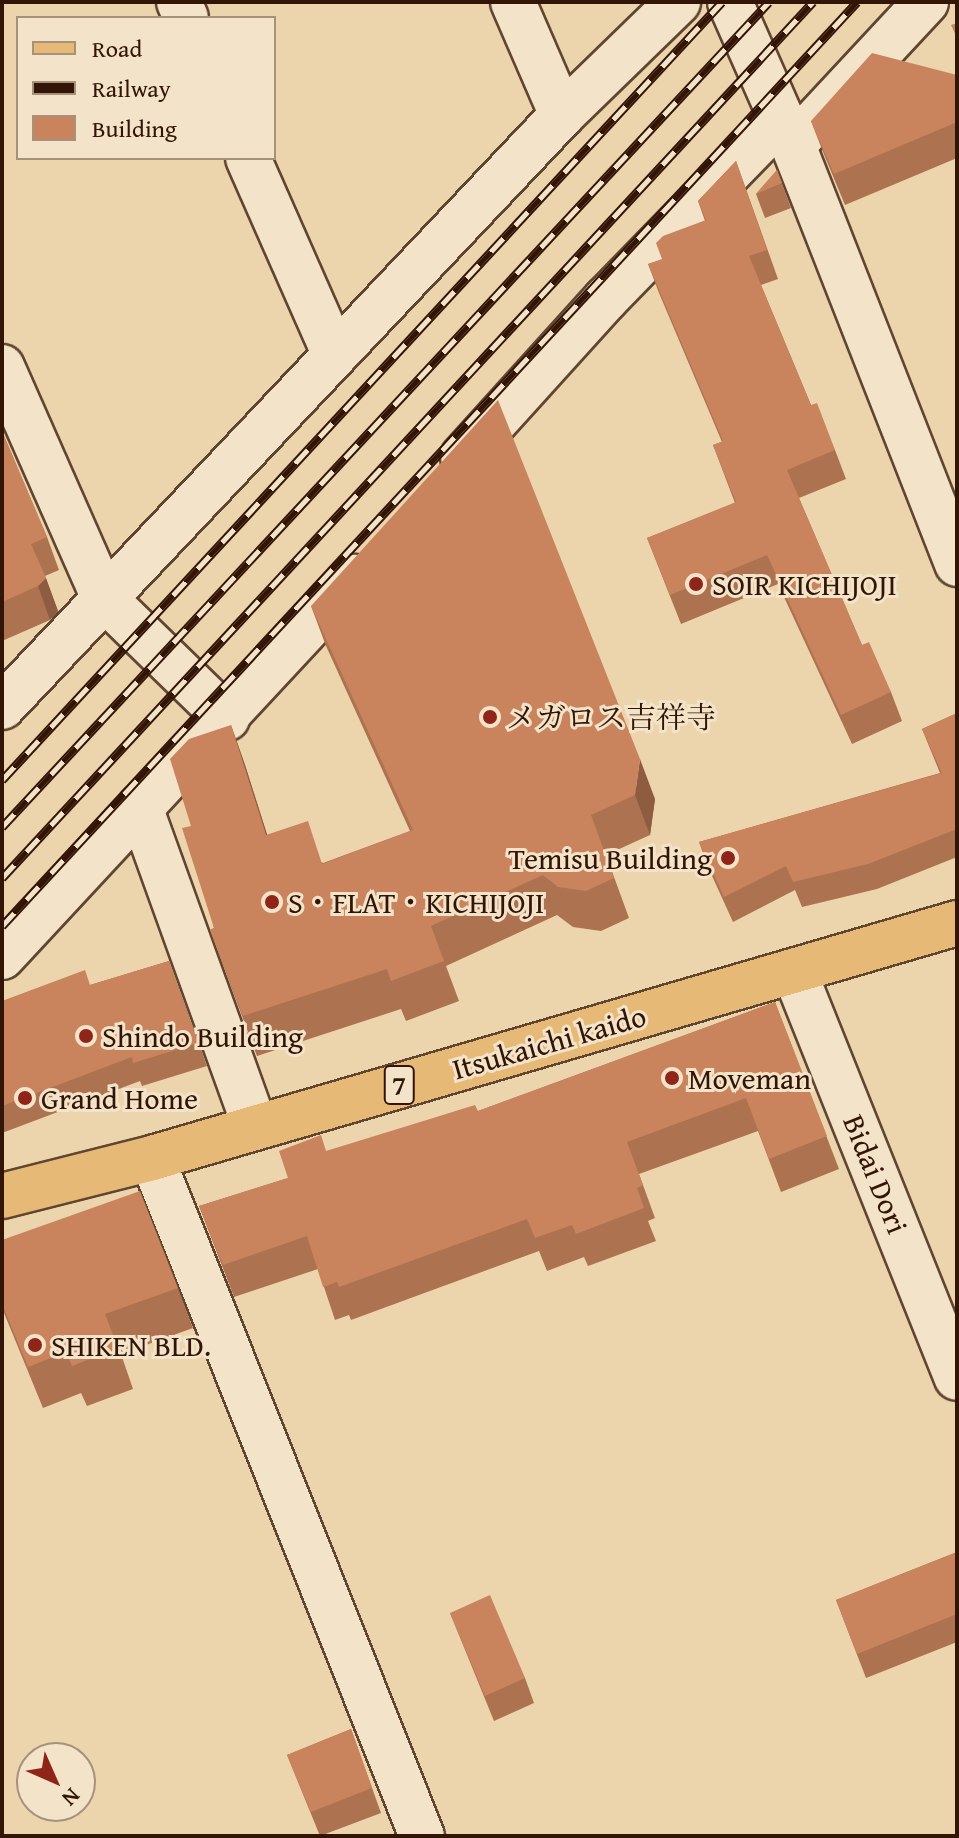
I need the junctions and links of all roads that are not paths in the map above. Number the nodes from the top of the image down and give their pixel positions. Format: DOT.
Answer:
graph roads {
  1 [pos="513,2"];
  2 [pos="678,2"];
  3 [pos="730,2"];
  4 [pos="926,2"];
  5 [pos="562,115"];
  6 [pos="787,132"];
  7 [pos="249,160"];
  8 [pos="335,355"];
  9 [pos="2,367"];
  10 [pos="437,485"];
  11 [pos="385,544"];
  12 [pos="957,564"];
  13 [pos="104,598"];
  14 [pos="2,707"];
  15 [pos="227,718"];
  16 [pos="140,807"];
  17 [pos="957,923"];
  18 [pos="2,957"];
  19 [pos="794,971"];
  20 [pos="255,1127"];
  21 [pos="152,1158"];
  22 [pos="4,1187"];
  23 [pos="957,1378"];
  24 [pos="422,1836"];
  1 -- 5 [label="street"];
  2 -- 5 [label="street"];
  3 -- 6 [label="street"];
  4 -- 6 [label="street"];
  5 -- 8 [label="street"];
  6 -- 10 [label="street"];
  6 -- 12 [label="street"];
  7 -- 8 [label="street"];
  8 -- 13 [label="street"];
  9 -- 13 [label="street"];
  11 -- 15 [label="street"];
  13 -- 14 [label="street"];
  13 -- 15 [label="street"];
  15 -- 16 [label="street"];
  16 -- 18 [label="street"];
  16 -- 20 [label="street"];
  17 -- 19 [label="main road, Itsukaichi kaido / 7"];
  19 -- 20 [label="main road, Itsukaichi kaido / 7"];
  19 -- 23 [label="street, Bidai Dori"];
  20 -- 21 [label="main road, Itsukaichi kaido / 7"];
  21 -- 22 [label="main road, Itsukaichi kaido / 7"];
  21 -- 24 [label="street"];
}
